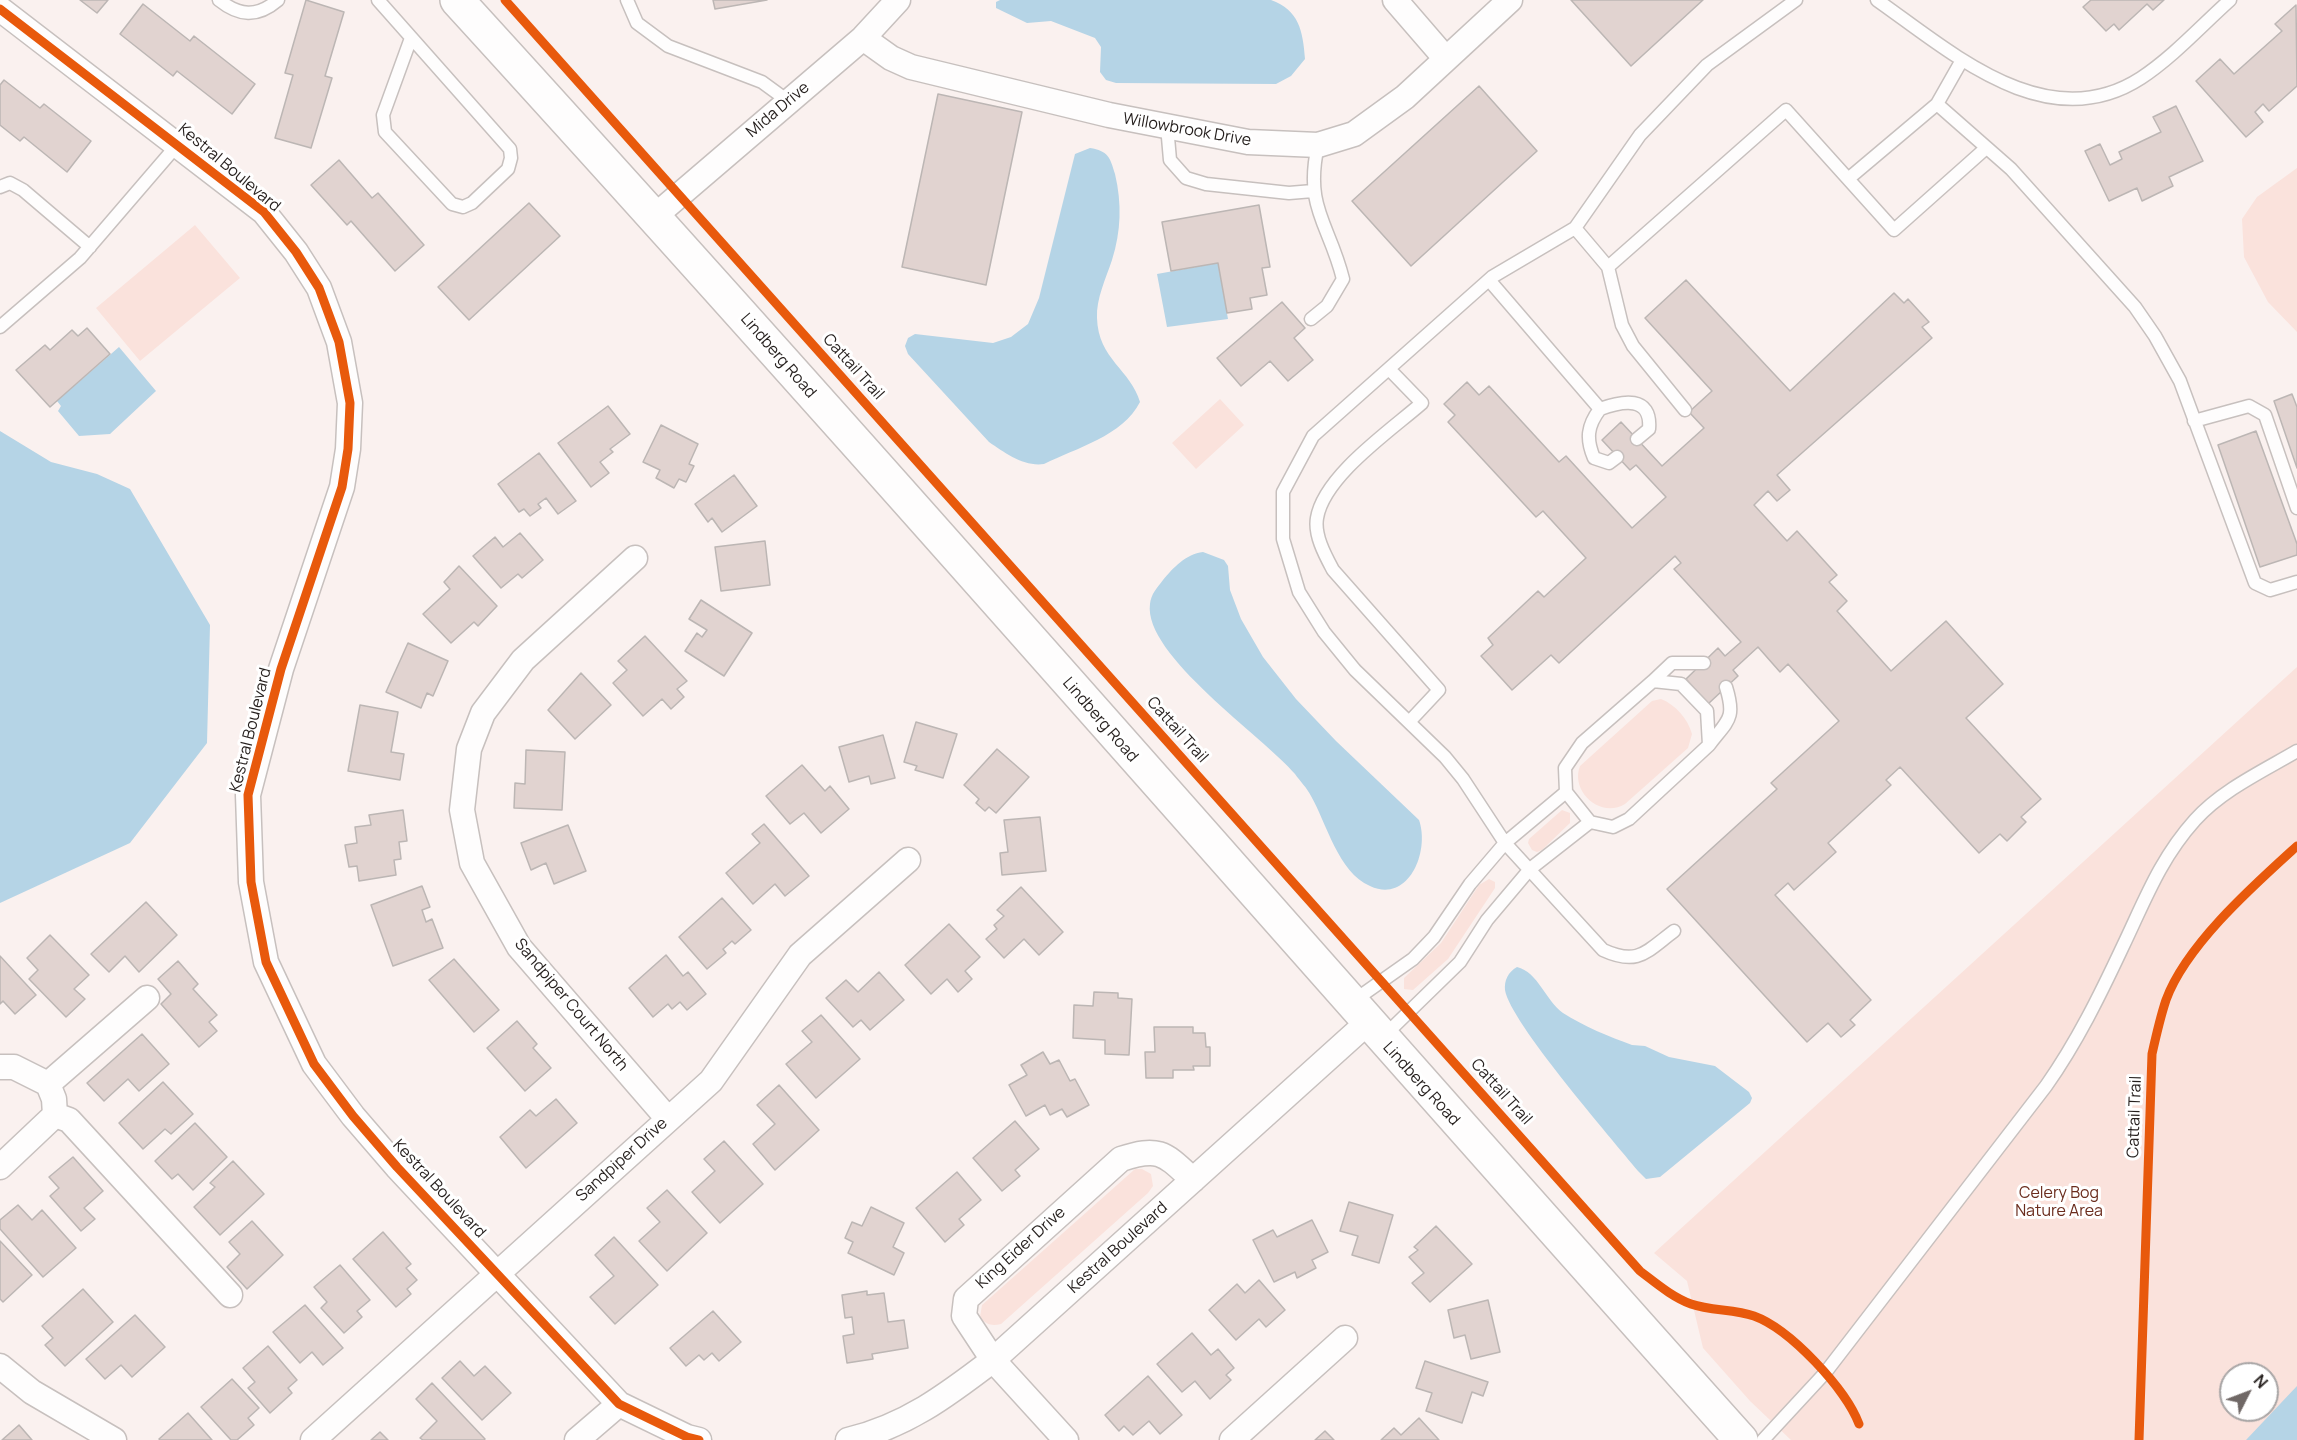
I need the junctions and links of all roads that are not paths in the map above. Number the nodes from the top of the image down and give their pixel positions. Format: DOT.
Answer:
graph roads {
  1 [pos="219,0"];
  2 [pos="278,0"];
  3 [pos="378,0"];
  4 [pos="457,0"];
  5 [pos="627,0"];
  6 [pos="898,0"];
  7 [pos="1395,0"];
  8 [pos="1510,0"];
  9 [pos="1796,0"];
  10 [pos="1877,0"];
  11 [pos="2229,0"];
  12 [pos="0,9"];
  13 [pos="411,38"];
  14 [pos="863,38"];
  15 [pos="1446,59"];
  16 [pos="1962,60"];
  17 [pos="788,100"];
  18 [pos="1937,104"];
  19 [pos="1167,126"];
  20 [pos="178,144"];
  21 [pos="1318,145"];
  22 [pos="1985,149"];
  23 [pos="1848,179"];
  24 [pos="0,187"];
  25 [pos="1313,191"];
  26 [pos="655,216"];
  27 [pos="1575,228"];
  28 [pos="90,247"];
  29 [pos="1608,267"];
  30 [pos="1489,280"];
  31 [pos="1311,319"];
  32 [pos="0,327"];
  33 [pos="1389,369"];
  34 [pos="1600,409"];
  35 [pos="1685,410"];
  36 [pos="2194,421"];
  37 [pos="1637,439"];
  38 [pos="1617,457"];
  39 [pos="2297,508"];
  40 [pos="635,558"];
  41 [pos="2297,582"];
  42 [pos="1704,663"];
  43 [pos="1653,681"];
  44 [pos="1726,687"];
  45 [pos="1410,721"];
  46 [pos="1709,745"];
  47 [pos="2297,751"];
  48 [pos="1566,792"];
  49 [pos="1590,822"];
  50 [pos="1505,843"];
  51 [pos="909,860"];
  52 [pos="1530,869"];
  53 [pos="1674,931"];
  54 [pos="147,998"];
  55 [pos="1366,1022"];
  56 [pos="0,1067"];
  57 [pos="48,1084"];
  58 [pos="55,1115"];
  59 [pos="668,1119"];
  60 [pos="0,1167"];
  61 [pos="1193,1180"];
  62 [pos="497,1273"];
  63 [pos="230,1295"];
  64 [pos="1345,1338"];
  65 [pos="993,1360"];
  66 [pos="0,1366"];
  67 [pos="619,1404"];
  68 [pos="114,1440"];
  69 [pos="313,1440"];
  70 [pos="577,1440"];
  71 [pos="699,1440"];
  72 [pos="848,1440"];
  73 [pos="1066,1440"];
  74 [pos="1232,1440"];
  75 [pos="1741,1440"];
  76 [pos="1763,1440"];
  1 -- 2 [label="lane"];
  3 -- 13 [label="lane"];
  4 -- 26 [label="main road, Lindberg Road"];
  5 -- 17 [label="lane"];
  6 -- 14 [label="street, Mida Drive"];
  7 -- 15 [label="street"];
  8 -- 15 [label="street, Willowbrook Drive"];
  9 -- 27 [label="lane"];
  10 -- 16 [label="lane"];
  11 -- 16 [label="lane"];
  12 -- 20 [label="street, Kestral Boulevard"];
  13 -- 13 [label="lane"];
  14 -- 17 [label="street, Mida Drive"];
  14 -- 19 [label="street, Willowbrook Drive"];
  15 -- 21 [label="street, Willowbrook Drive"];
  16 -- 18 [label="lane"];
  17 -- 26 [label="street, Mida Drive"];
  18 -- 22 [label="lane"];
  18 -- 23 [label="lane"];
  19 -- 21 [label="street, Willowbrook Drive"];
  19 -- 25 [label="lane"];
  20 -- 28 [label="lane"];
  20 -- 62 [label="street, Kestral Boulevard"];
  21 -- 25 [label="lane"];
  22 -- 23 [label="lane"];
  22 -- 36 [label="lane"];
  23 -- 29 [label="lane"];
  24 -- 28 [label="lane"];
  25 -- 31 [label="lane"];
  26 -- 55 [label="main road, Lindberg Road"];
  27 -- 29 [label="lane"];
  27 -- 30 [label="lane"];
  28 -- 32 [label="lane"];
  29 -- 35 [label="lane"];
  30 -- 33 [label="lane"];
  30 -- 34 [label="lane"];
  33 -- 45 [label="lane"];
  33 -- 45 [label="lane"];
  34 -- 37 [label="lane"];
  34 -- 38 [label="lane"];
  36 -- 39 [label="lane"];
  36 -- 41 [label="lane"];
  40 -- 59 [label="street, Sandpiper Court North"];
  42 -- 43 [label="lane"];
  43 -- 46 [label="lane"];
  43 -- 48 [label="lane"];
  44 -- 46 [label="lane"];
  45 -- 50 [label="lane"];
  46 -- 49 [label="lane"];
  47 -- 76 [label="lane"];
  48 -- 49 [label="lane"];
  48 -- 50 [label="lane"];
  49 -- 52 [label="lane"];
  50 -- 52 [label="lane"];
  50 -- 55 [label="lane"];
  51 -- 59 [label="street, Sandpiper Drive"];
  52 -- 53 [label="lane"];
  52 -- 55 [label="lane"];
  54 -- 57 [label="street"];
  55 -- 61 [label="street, Kestral Boulevard"];
  55 -- 75 [label="main road, Lindberg Road"];
  56 -- 57 [label="street"];
  57 -- 58 [label="street"];
  58 -- 60 [label="street"];
  58 -- 63 [label="street"];
  59 -- 62 [label="street, Sandpiper Drive"];
  61 -- 65 [label="street, Kestral Boulevard"];
  61 -- 65 [label="street, King Eider Drive"];
  62 -- 67 [label="street, Kestral Boulevard"];
  62 -- 69 [label="street, Sandpiper Drive"];
  64 -- 74 [label="street"];
  65 -- 72 [label="street, Kestral Boulevard"];
  65 -- 73 [label="street, King Eider Drive"];
  66 -- 68 [label="street"];
  67 -- 70 [label="street"];
  67 -- 71 [label="street, Kestral Boulevard"];
}
